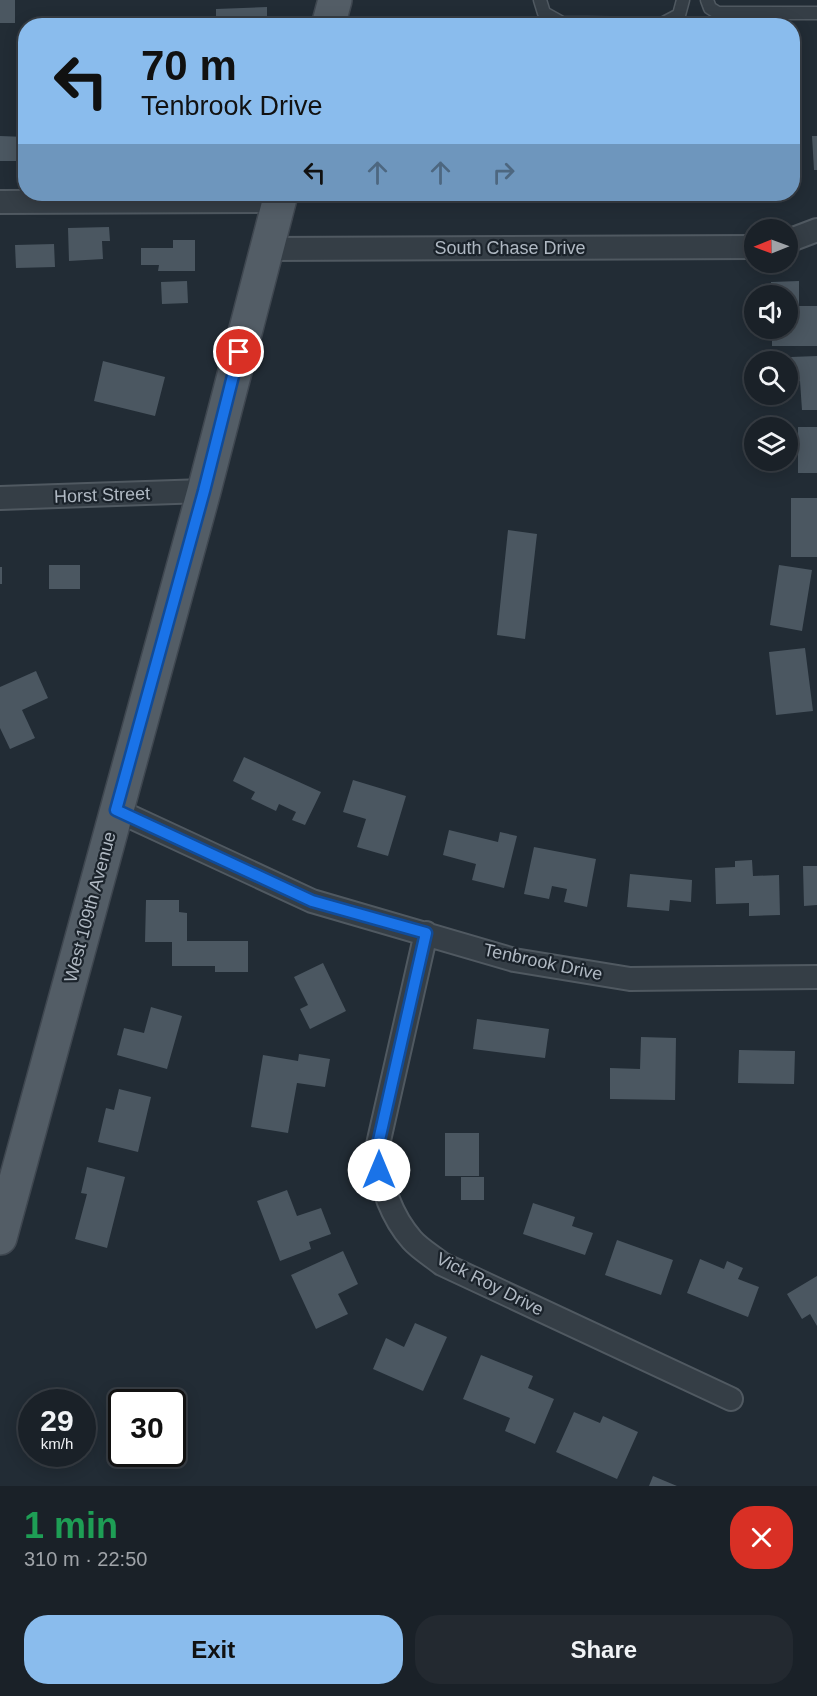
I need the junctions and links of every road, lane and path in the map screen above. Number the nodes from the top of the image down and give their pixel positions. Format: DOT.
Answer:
graph roads {
  1 [pos="335,0"];
  2 [pos="540,0"];
  3 [pos="684,0"];
  4 [pos="706,0"];
  5 [pos="817,13"];
  6 [pos="330,18"];
  7 [pos="553,18"];
  8 [pos="673,18"];
  9 [pos="56,201"];
  10 [pos="279,201"];
  11 [pos="0,202"];
  12 [pos="817,230"];
  13 [pos="798,237"];
  14 [pos="744,247"];
  15 [pos="266,249"];
  16 [pos="204,491"];
  17 [pos="0,498"];
  18 [pos="116,810"];
  19 [pos="426,933"];
  20 [pos="817,977"];
  21 [pos="0,1238"];
  22 [pos="731,1399"];
  1 -- 6 [label="main road"];
  2 -- 7 [label="lane"];
  3 -- 8 [label="lane"];
  4 -- 5 [label="lane"];
  9 -- 11 [label="street"];
  10 -- 15 [label="main road, West 109th Avenue"];
  12 -- 13 [label="street"];
  14 -- 15 [label="street, South Chase Drive"];
  15 -- 16 [label="main road, West 109th Avenue"];
  16 -- 17 [label="street, Horst Street"];
  16 -- 18 [label="main road, West 109th Avenue"];
  18 -- 19 [label="street, Tenbrook Drive"];
  18 -- 21 [label="main road, West 109th Avenue"];
  19 -- 20 [label="street, Tenbrook Drive"];
  19 -- 22 [label="street, Vick Roy Drive"];
}
